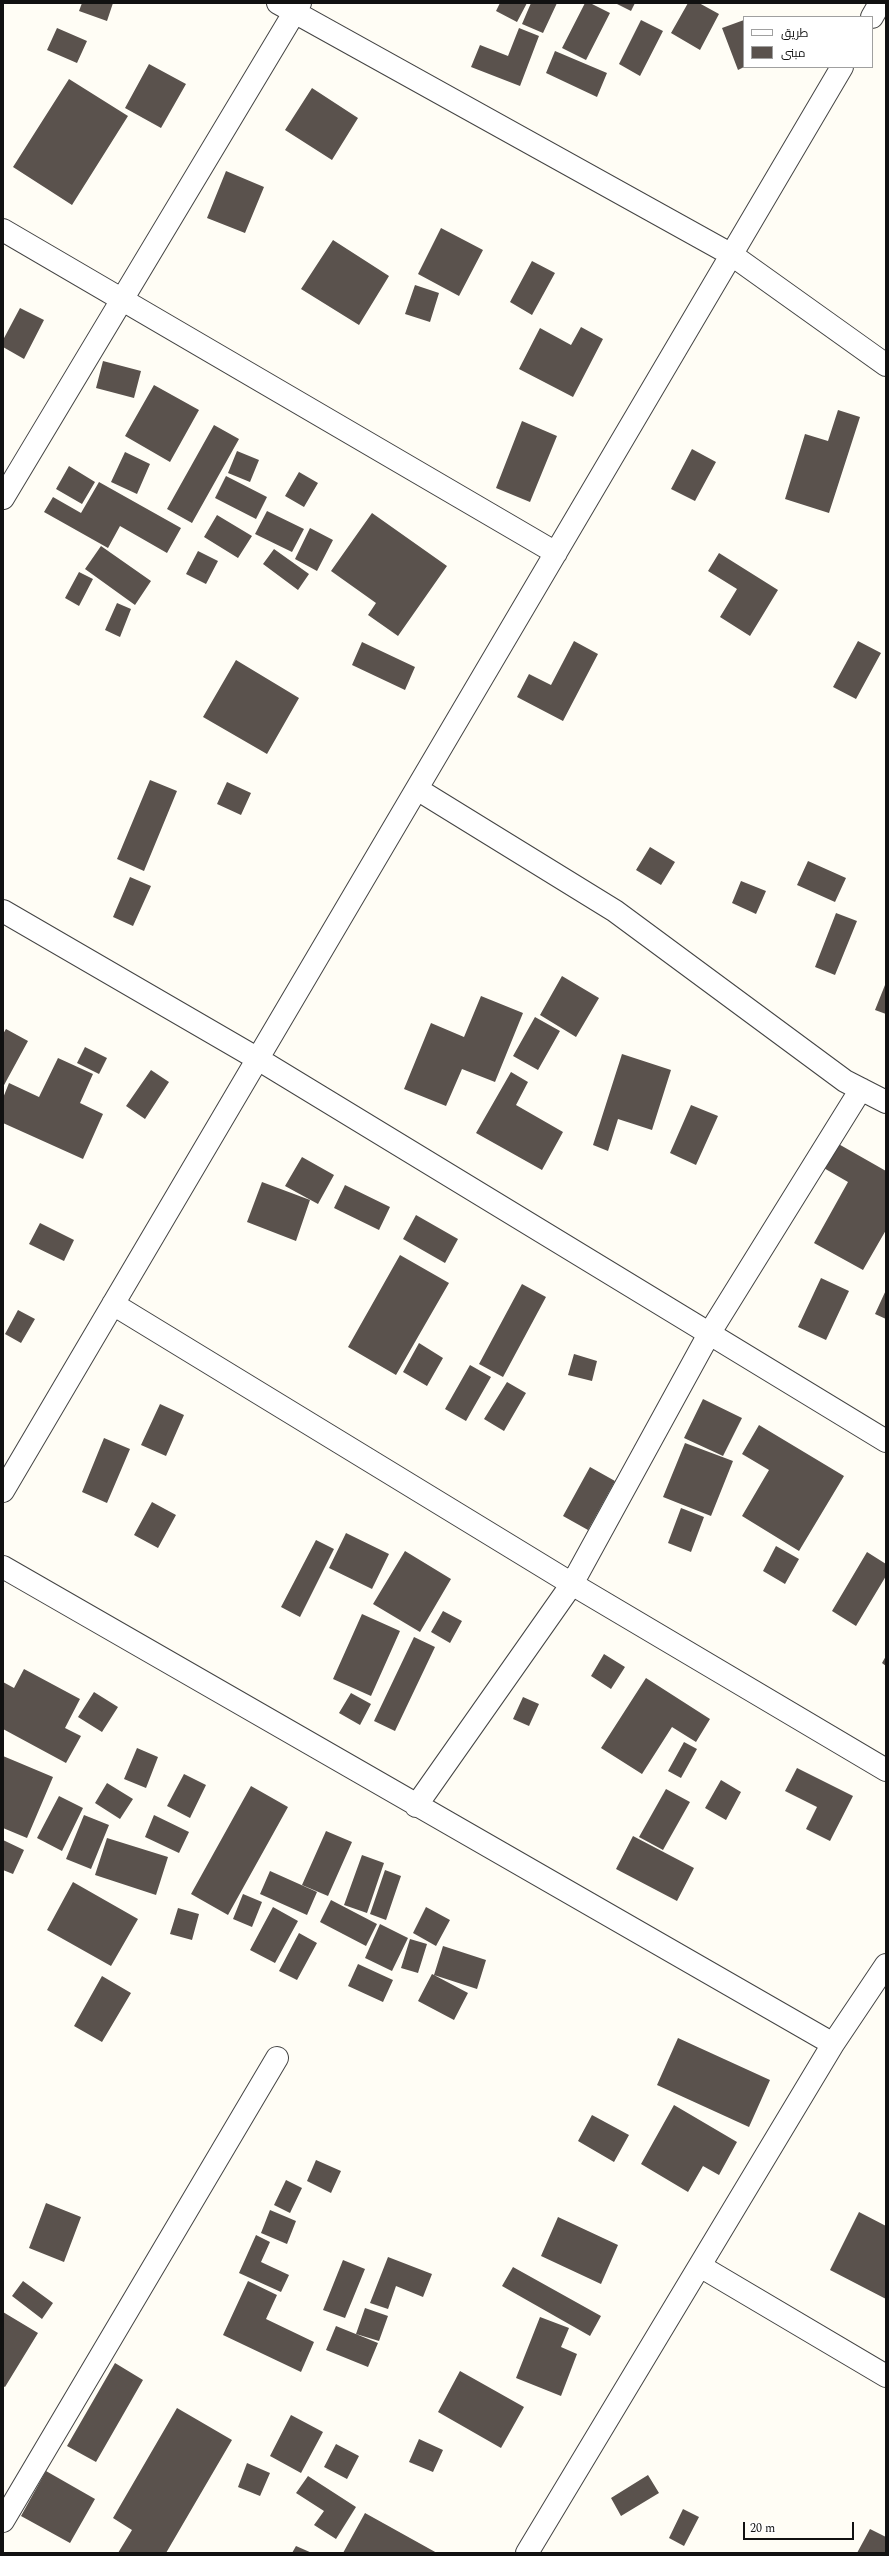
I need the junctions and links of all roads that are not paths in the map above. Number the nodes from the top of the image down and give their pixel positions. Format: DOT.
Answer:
graph roads {
  1 [pos="880,3"];
  2 [pos="291,6"];
  3 [pos="873,16"];
  4 [pos="841,68"];
  5 [pos="3,230"];
  6 [pos="732,255"];
  7 [pos="123,300"];
  8 [pos="886,365"];
  9 [pos="3,498"];
  10 [pos="556,553"];
  11 [pos="417,788"];
  12 [pos="3,911"];
  13 [pos="258,1059"];
  14 [pos="861,1089"];
  15 [pos="886,1102"];
  16 [pos="113,1304"];
  17 [pos="709,1334"];
  18 [pos="886,1441"];
  19 [pos="3,1491"];
  20 [pos="3,1567"];
  21 [pos="572,1584"];
  22 [pos="886,1770"];
  23 [pos="416,1806"];
  24 [pos="886,1965"];
  25 [pos="833,2044"];
  26 [pos="277,2058"];
  27 [pos="700,2266"];
  28 [pos="886,2376"];
  29 [pos="3,2521"];
  30 [pos="526,2553"];
  1 -- 3 [label="street"];
  2 -- 6 [label="street"];
  2 -- 7 [label="street"];
  4 -- 6 [label="street"];
  5 -- 7 [label="street"];
  6 -- 8 [label="street"];
  6 -- 10 [label="street"];
  7 -- 9 [label="street"];
  7 -- 10 [label="street"];
  10 -- 11 [label="street"];
  11 -- 13 [label="street"];
  11 -- 14 [label="street"];
  12 -- 13 [label="street"];
  13 -- 16 [label="street"];
  13 -- 17 [label="street"];
  14 -- 15 [label="street"];
  14 -- 17 [label="street"];
  16 -- 19 [label="street"];
  16 -- 21 [label="street"];
  17 -- 18 [label="street"];
  17 -- 21 [label="street"];
  20 -- 23 [label="street"];
  21 -- 22 [label="street"];
  21 -- 23 [label="street"];
  23 -- 25 [label="street"];
  24 -- 25 [label="street"];
  25 -- 27 [label="street"];
  26 -- 29 [label="street"];
  27 -- 28 [label="street"];
  27 -- 30 [label="street"];
}
